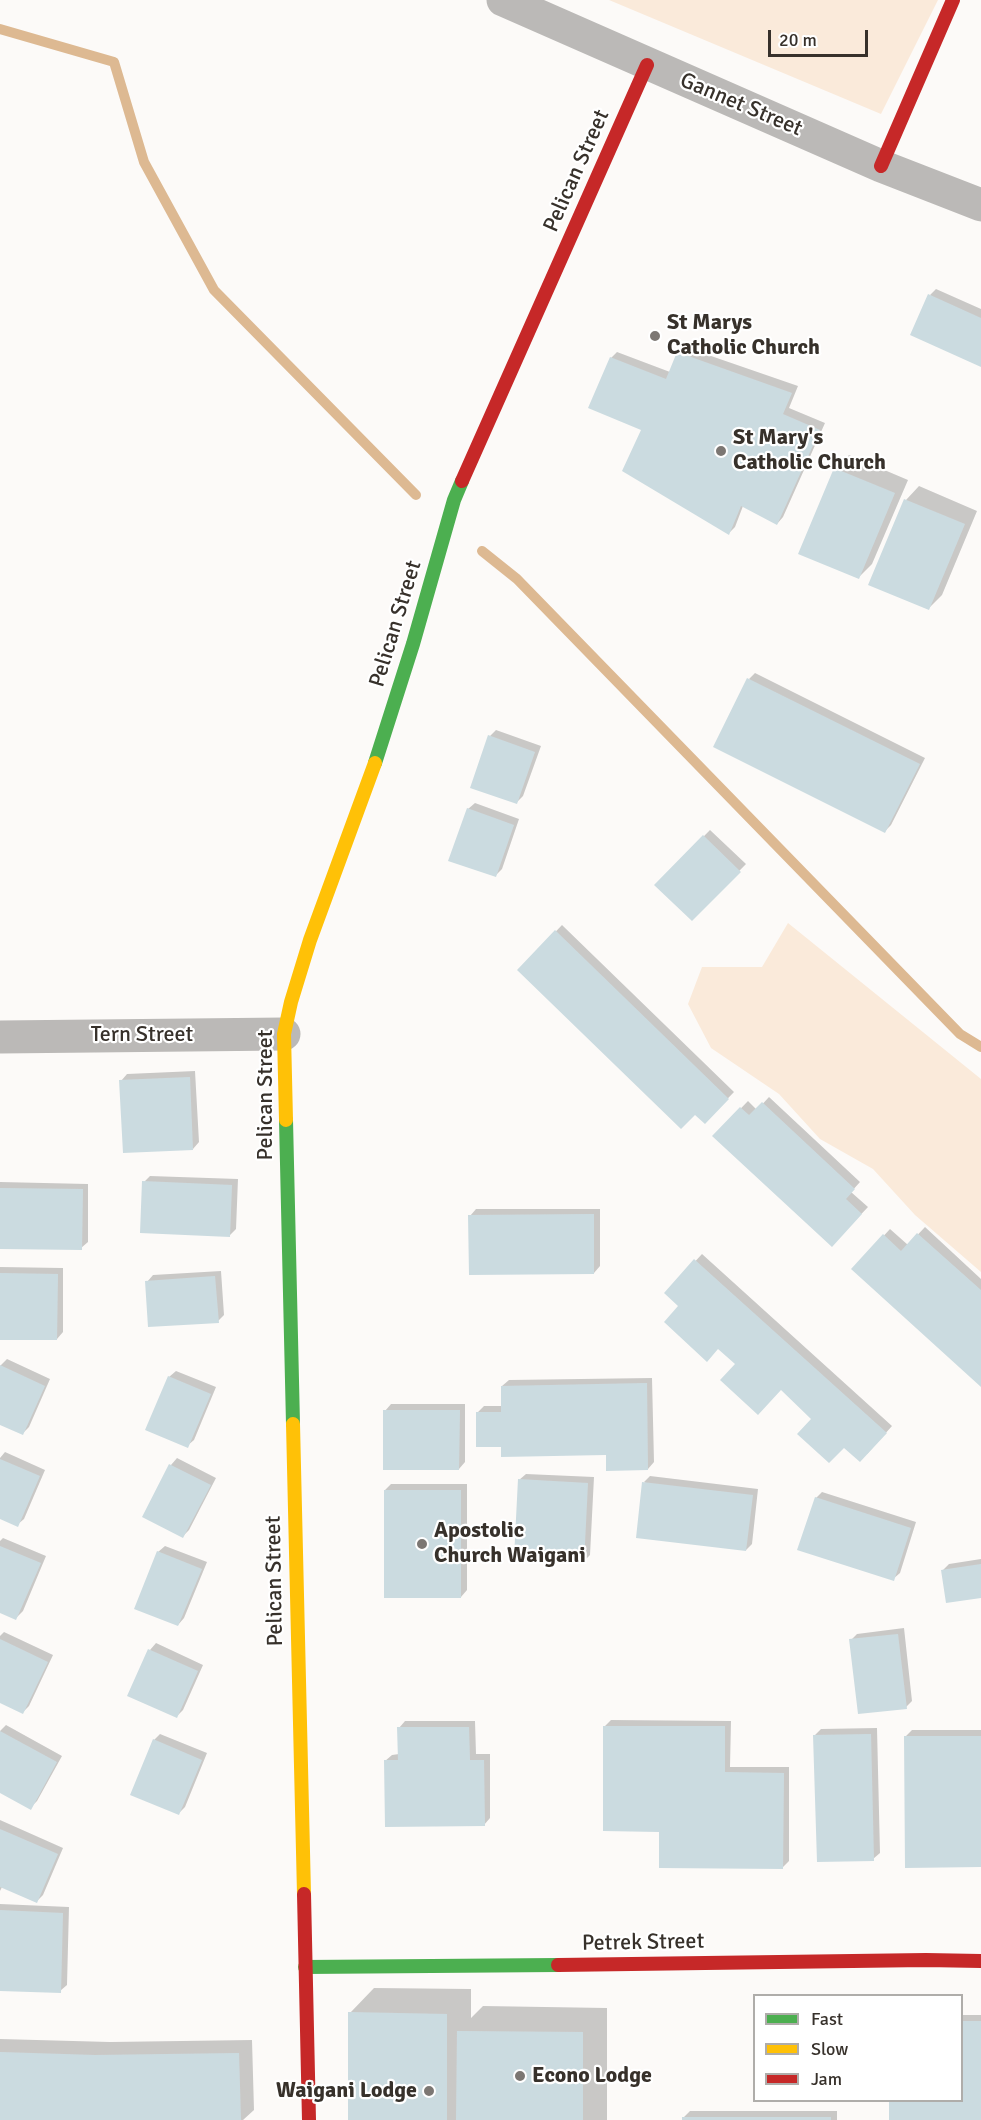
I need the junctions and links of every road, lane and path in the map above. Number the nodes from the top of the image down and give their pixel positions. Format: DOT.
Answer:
graph roads {
  1 [pos="503,0"];
  2 [pos="952,0"];
  3 [pos="647,65"];
  4 [pos="881,166"];
  5 [pos="981,205"];
  6 [pos="284,1034"];
  7 [pos="0,1036"];
  8 [pos="981,1961"];
  9 [pos="305,1967"];
  10 [pos="309,2120"];
  1 -- 3 [label="street, Gannet Street"];
  2 -- 4 [label="street"];
  3 -- 4 [label="street, Gannet Street"];
  3 -- 6 [label="street, Pelican Street"];
  4 -- 5 [label="street, Gannet Street"];
  6 -- 7 [label="street, Tern Street"];
  6 -- 9 [label="street, Pelican Street"];
  8 -- 9 [label="street, Petrek Street"];
  9 -- 10 [label="street, Pelican Street"];
}
